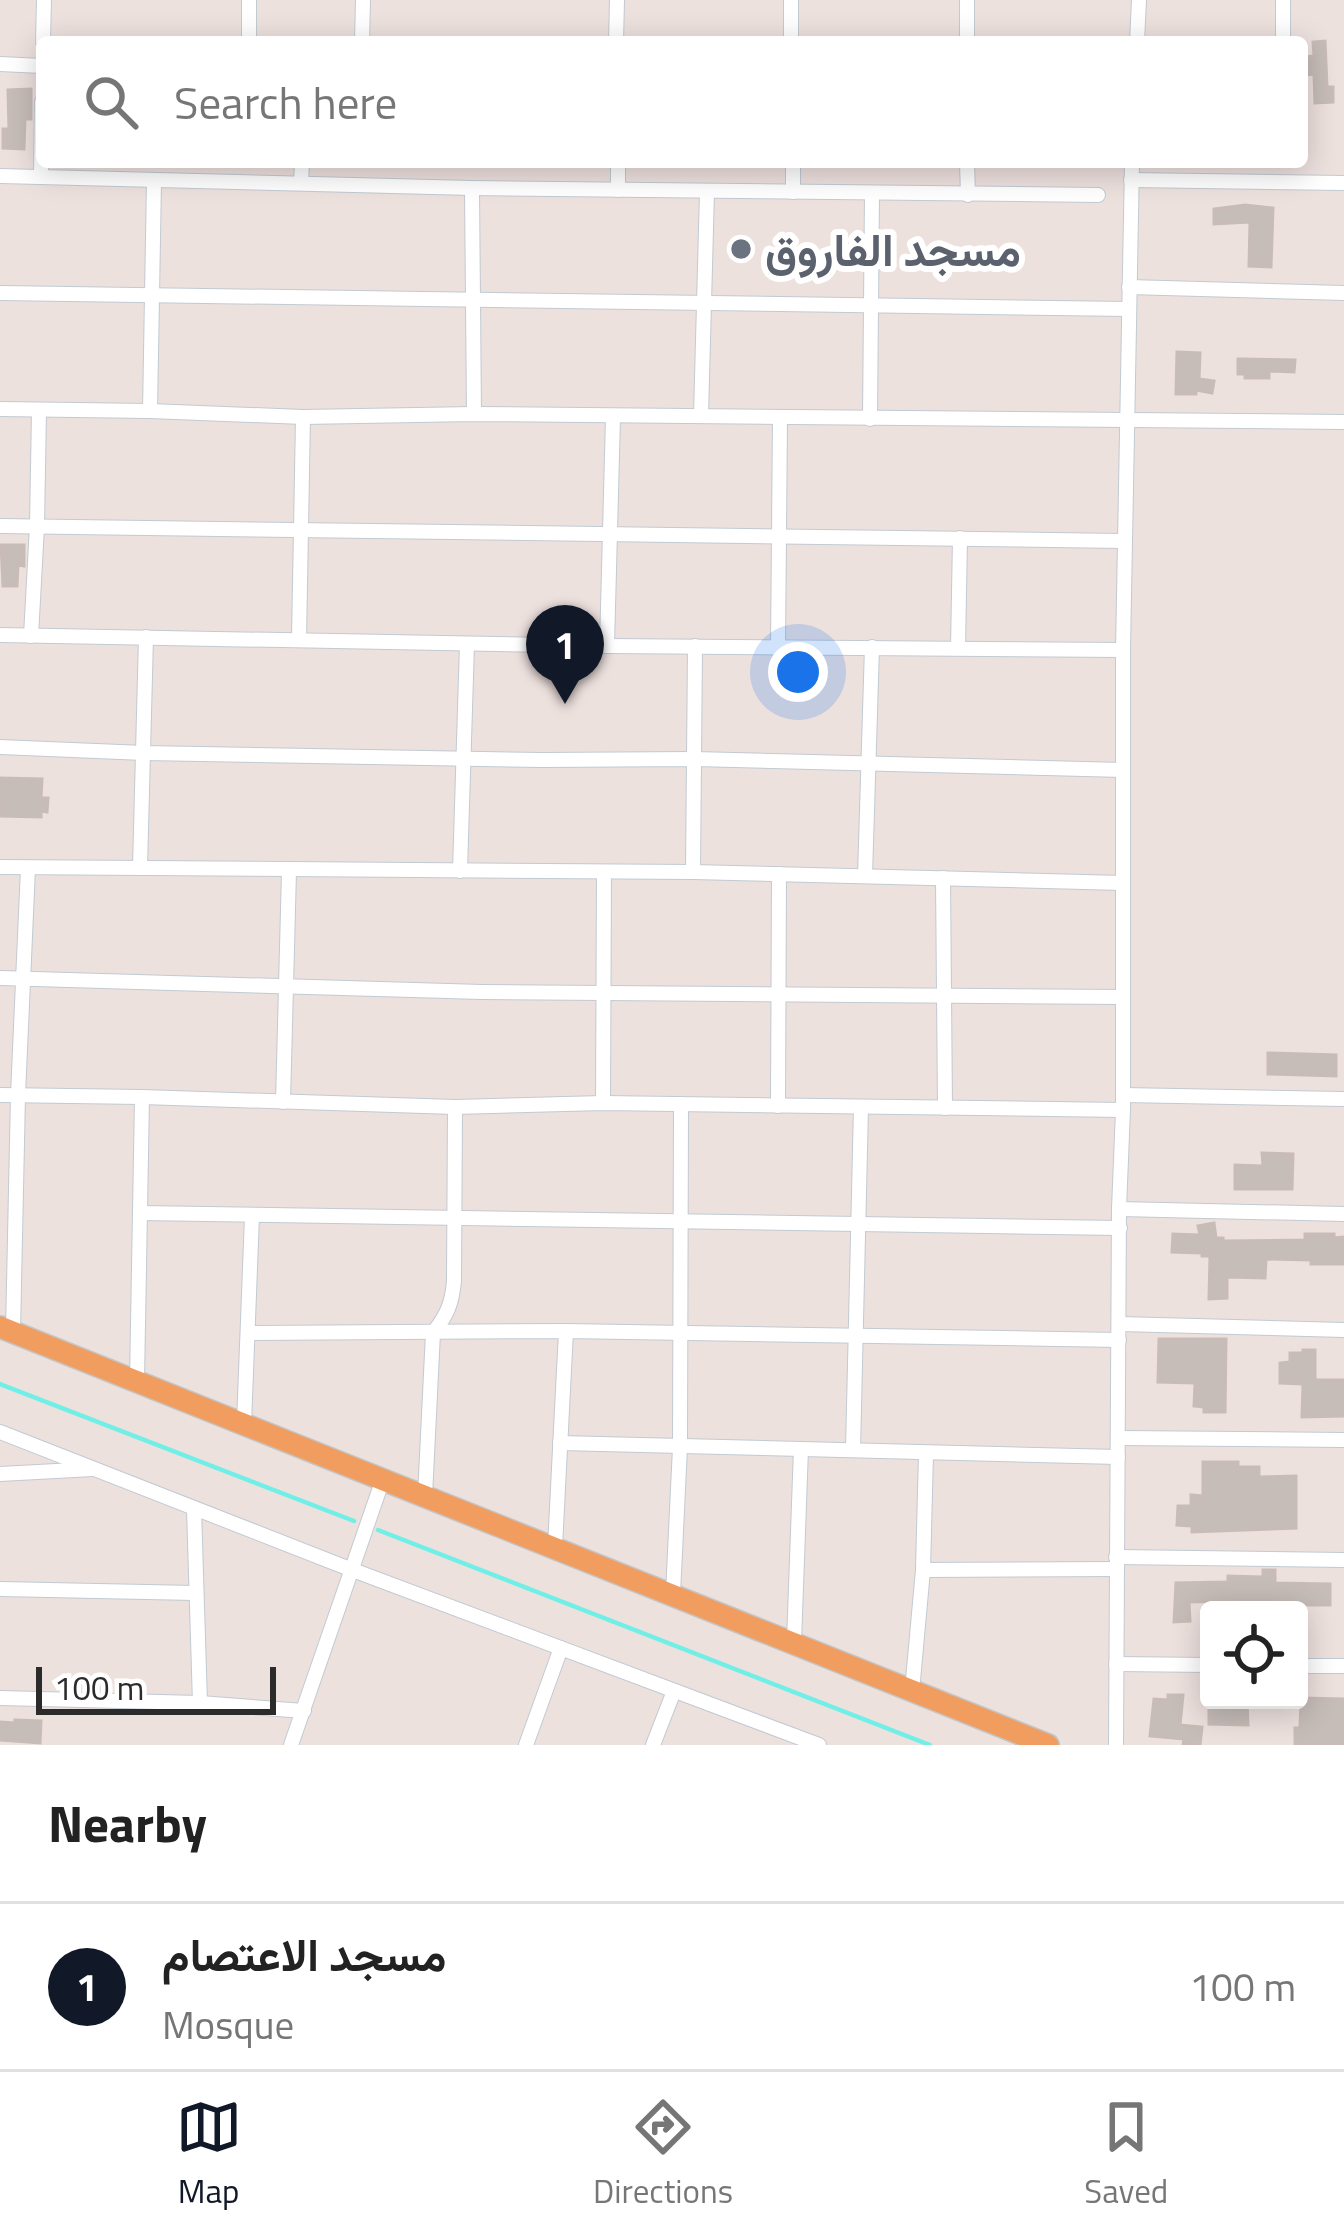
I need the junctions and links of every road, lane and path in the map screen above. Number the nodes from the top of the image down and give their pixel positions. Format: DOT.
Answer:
graph roads {
  1 [pos="44,0"];
  2 [pos="249,0"];
  3 [pos="363,0"];
  4 [pos="617,0"];
  5 [pos="791,0"];
  6 [pos="967,0"];
  7 [pos="1139,0"];
  8 [pos="1283,0"];
  9 [pos="43,36"];
  10 [pos="250,36"];
  11 [pos="362,36"];
  12 [pos="616,36"];
  13 [pos="791,36"];
  14 [pos="967,36"];
  15 [pos="1137,36"];
  16 [pos="1283,36"];
  17 [pos="0,64"];
  18 [pos="36,66"];
  19 [pos="40,168"];
  20 [pos="302,168"];
  21 [pos="618,168"];
  22 [pos="793,168"];
  23 [pos="968,168"];
  24 [pos="1132,168"];
  25 [pos="1282,168"];
  26 [pos="0,176"];
  27 [pos="40,177"];
  28 [pos="1131,180"];
  29 [pos="154,181"];
  30 [pos="1281,181"];
  31 [pos="301,183"];
  32 [pos="1344,183"];
  33 [pos="472,188"];
  34 [pos="618,190"];
  35 [pos="707,191"];
  36 [pos="794,192"];
  37 [pos="872,194"];
  38 [pos="968,195"];
  39 [pos="1098,195"];
  40 [pos="1129,287"];
  41 [pos="0,293"];
  42 [pos="1344,293"];
  43 [pos="153,295"];
  44 [pos="474,299"];
  45 [pos="704,303"];
  46 [pos="871,306"];
  47 [pos="1128,309"];
  48 [pos="0,410"];
  49 [pos="39,411"];
  50 [pos="150,411"];
  51 [pos="474,414"];
  52 [pos="701,416"];
  53 [pos="303,417"];
  54 [pos="613,417"];
  55 [pos="780,418"];
  56 [pos="870,419"];
  57 [pos="1127,420"];
  58 [pos="1344,422"];
  59 [pos="0,526"];
  60 [pos="37,526"];
  61 [pos="299,531"];
  62 [pos="610,535"];
  63 [pos="779,536"];
  64 [pos="960,538"];
  65 [pos="1124,541"];
  66 [pos="0,635"];
  67 [pos="32,636"];
  68 [pos="146,637"];
  69 [pos="299,640"];
  70 [pos="467,644"];
  71 [pos="607,646"];
  72 [pos="695,646"];
  73 [pos="872,647"];
  74 [pos="778,648"];
  75 [pos="958,648"];
  76 [pos="1123,650"];
  77 [pos="0,747"];
  78 [pos="145,753"];
  79 [pos="464,758"];
  80 [pos="694,759"];
  81 [pos="869,763"];
  82 [pos="1123,770"];
  83 [pos="0,867"];
  84 [pos="28,868"];
  85 [pos="140,868"];
  86 [pos="289,871"];
  87 [pos="460,871"];
  88 [pos="604,872"];
  89 [pos="693,872"];
  90 [pos="779,874"];
  91 [pos="865,876"];
  92 [pos="943,878"];
  93 [pos="1123,883"];
  94 [pos="0,978"];
  95 [pos="22,978"];
  96 [pos="287,987"];
  97 [pos="603,993"];
  98 [pos="777,994"];
  99 [pos="945,995"];
  100 [pos="1123,998"];
  101 [pos="0,1095"];
  102 [pos="18,1095"];
  103 [pos="142,1096"];
  104 [pos="1344,1099"];
  105 [pos="283,1102"];
  106 [pos="603,1103"];
  107 [pos="1123,1103"];
  108 [pos="681,1104"];
  109 [pos="778,1106"];
  110 [pos="455,1107"];
  111 [pos="861,1107"];
  112 [pos="945,1108"];
  113 [pos="1119,1209"];
  114 [pos="140,1213"];
  115 [pos="1344,1214"];
  116 [pos="252,1216"];
  117 [pos="452,1218"];
  118 [pos="682,1223"];
  119 [pos="857,1225"];
  120 [pos="1120,1228"];
  121 [pos="7,1330"];
  122 [pos="1344,1330"];
  123 [pos="566,1331"];
  124 [pos="681,1332"];
  125 [pos="1119,1332"];
  126 [pos="248,1333"];
  127 [pos="433,1333"];
  128 [pos="856,1335"];
  129 [pos="136,1381"];
  130 [pos="244,1424"];
  131 [pos="0,1432"];
  132 [pos="1118,1438"];
  133 [pos="1344,1439"];
  134 [pos="560,1443"];
  135 [pos="680,1447"];
  136 [pos="801,1449"];
  137 [pos="853,1450"];
  138 [pos="926,1453"];
  139 [pos="1118,1457"];
  140 [pos="98,1469"];
  141 [pos="0,1474"];
  142 [pos="383,1479"];
  143 [pos="425,1496"];
  144 [pos="194,1509"];
  145 [pos="555,1547"];
  146 [pos="1344,1560"];
  147 [pos="1116,1563"];
  148 [pos="350,1569"];
  149 [pos="922,1570"];
  150 [pos="0,1589"];
  151 [pos="196,1594"];
  152 [pos="673,1594"];
  153 [pos="794,1642"];
  154 [pos="561,1648"];
  155 [pos="1117,1664"];
  156 [pos="1200,1665"];
  157 [pos="1308,1666"];
  158 [pos="1344,1666"];
  159 [pos="674,1691"];
  160 [pos="912,1691"];
  161 [pos="0,1698"];
  162 [pos="200,1703"];
  163 [pos="304,1711"];
  164 [pos="291,1745"];
  165 [pos="526,1745"];
  166 [pos="653,1745"];
  167 [pos="819,1745"];
  168 [pos="1048,1745"];
  169 [pos="1115,1745"];
  1 -- 9 [label="street"];
  2 -- 10 [label="street"];
  3 -- 11 [label="street"];
  4 -- 12 [label="street"];
  5 -- 13 [label="street"];
  6 -- 14 [label="street"];
  7 -- 15 [label="street"];
  8 -- 16 [label="street"];
  17 -- 18 [label="street"];
  19 -- 27 [label="street"];
  20 -- 31 [label="street"];
  21 -- 34 [label="street"];
  22 -- 36 [label="street"];
  23 -- 38 [label="street"];
  24 -- 28 [label="street"];
  25 -- 30 [label="street"];
  26 -- 27 [label="street"];
  27 -- 29 [label="street"];
  28 -- 30 [label="street"];
  28 -- 40 [label="street"];
  29 -- 31 [label="street"];
  29 -- 43 [label="street"];
  30 -- 32 [label="street"];
  31 -- 33 [label="street"];
  33 -- 34 [label="street"];
  33 -- 44 [label="street"];
  34 -- 35 [label="street"];
  35 -- 36 [label="street"];
  35 -- 45 [label="street"];
  36 -- 37 [label="street"];
  37 -- 38 [label="street"];
  37 -- 46 [label="street"];
  38 -- 39 [label="street"];
  40 -- 42 [label="street"];
  40 -- 47 [label="street"];
  41 -- 43 [label="street"];
  43 -- 44 [label="street"];
  43 -- 50 [label="street"];
  44 -- 45 [label="street"];
  44 -- 51 [label="street"];
  45 -- 46 [label="street"];
  45 -- 52 [label="street"];
  46 -- 47 [label="street"];
  46 -- 56 [label="street"];
  47 -- 57 [label="street"];
  48 -- 49 [label="street"];
  49 -- 50 [label="street"];
  49 -- 60 [label="street"];
  50 -- 53 [label="street"];
  51 -- 53 [label="street"];
  51 -- 54 [label="street"];
  52 -- 54 [label="street"];
  52 -- 55 [label="street"];
  53 -- 61 [label="street"];
  54 -- 62 [label="street"];
  55 -- 56 [label="street"];
  55 -- 63 [label="street"];
  56 -- 57 [label="street"];
  57 -- 58 [label="street"];
  57 -- 65 [label="street"];
  59 -- 60 [label="street"];
  60 -- 61 [label="street"];
  60 -- 67 [label="street"];
  61 -- 62 [label="street"];
  61 -- 69 [label="street"];
  62 -- 63 [label="street"];
  62 -- 71 [label="street"];
  63 -- 64 [label="street"];
  63 -- 74 [label="street"];
  64 -- 65 [label="street"];
  64 -- 75 [label="street"];
  65 -- 76 [label="street"];
  66 -- 67 [label="street"];
  67 -- 68 [label="street"];
  68 -- 69 [label="street"];
  68 -- 78 [label="street"];
  69 -- 70 [label="street"];
  70 -- 71 [label="street"];
  70 -- 79 [label="street"];
  71 -- 72 [label="street"];
  72 -- 74 [label="street"];
  72 -- 80 [label="street"];
  73 -- 74 [label="street"];
  73 -- 75 [label="street"];
  73 -- 81 [label="street"];
  75 -- 76 [label="street"];
  76 -- 82 [label="street"];
  77 -- 78 [label="street"];
  78 -- 79 [label="street"];
  78 -- 85 [label="street"];
  79 -- 80 [label="street"];
  79 -- 87 [label="street"];
  80 -- 81 [label="street"];
  80 -- 89 [label="street"];
  81 -- 82 [label="street"];
  81 -- 91 [label="street"];
  82 -- 93 [label="street"];
  83 -- 84 [label="street"];
  84 -- 85 [label="street"];
  84 -- 95 [label="street"];
  85 -- 86 [label="street"];
  86 -- 87 [label="street"];
  86 -- 96 [label="street"];
  87 -- 88 [label="street"];
  88 -- 89 [label="street"];
  88 -- 97 [label="street"];
  89 -- 90 [label="street"];
  90 -- 91 [label="street"];
  90 -- 98 [label="street"];
  91 -- 92 [label="street"];
  92 -- 93 [label="street"];
  92 -- 99 [label="street"];
  93 -- 100 [label="street"];
  94 -- 95 [label="street"];
  95 -- 96 [label="street"];
  95 -- 102 [label="street"];
  96 -- 97 [label="street"];
  96 -- 105 [label="street"];
  97 -- 98 [label="street"];
  97 -- 106 [label="street"];
  98 -- 99 [label="street"];
  98 -- 109 [label="street"];
  99 -- 100 [label="street"];
  99 -- 112 [label="street"];
  100 -- 107 [label="street"];
  101 -- 102 [label="street"];
  102 -- 103 [label="street"];
  102 -- 121 [label="street"];
  103 -- 105 [label="street"];
  103 -- 114 [label="street"];
  104 -- 107 [label="street"];
  105 -- 110 [label="street"];
  106 -- 108 [label="street"];
  106 -- 110 [label="street"];
  107 -- 112 [label="street"];
  107 -- 113 [label="street"];
  108 -- 109 [label="street"];
  108 -- 118 [label="street"];
  109 -- 111 [label="street"];
  110 -- 117 [label="street"];
  111 -- 112 [label="street"];
  111 -- 119 [label="street"];
  113 -- 115 [label="street"];
  113 -- 120 [label="street"];
  114 -- 116 [label="street"];
  114 -- 129 [label="street"];
  116 -- 117 [label="street"];
  116 -- 126 [label="street"];
  117 -- 118 [label="street"];
  117 -- 127 [label="street"];
  118 -- 119 [label="street"];
  118 -- 124 [label="street"];
  119 -- 120 [label="street"];
  119 -- 128 [label="street"];
  120 -- 125 [label="street"];
  121 -- 129 [label="main road"];
  122 -- 125 [label="street"];
  123 -- 124 [label="street"];
  123 -- 127 [label="street"];
  123 -- 134 [label="street"];
  124 -- 128 [label="street"];
  124 -- 135 [label="street"];
  125 -- 128 [label="street"];
  125 -- 132 [label="street"];
  126 -- 127 [label="street"];
  126 -- 130 [label="street"];
  127 -- 143 [label="street"];
  128 -- 137 [label="street"];
  129 -- 130 [label="main road"];
  130 -- 142 [label="main road"];
  131 -- 140 [label="street"];
  132 -- 133 [label="street"];
  132 -- 139 [label="street"];
  134 -- 135 [label="street"];
  134 -- 145 [label="street"];
  135 -- 136 [label="street"];
  135 -- 152 [label="street"];
  136 -- 137 [label="street"];
  136 -- 153 [label="street"];
  137 -- 138 [label="street"];
  138 -- 139 [label="street"];
  138 -- 149 [label="street"];
  139 -- 147 [label="street"];
  140 -- 141 [label="street"];
  140 -- 144 [label="street"];
  142 -- 143 [label="main road"];
  142 -- 148 [label="street"];
  143 -- 145 [label="main road"];
  144 -- 148 [label="street"];
  144 -- 151 [label="street"];
  145 -- 152 [label="main road"];
  146 -- 147 [label="street"];
  147 -- 149 [label="street"];
  147 -- 155 [label="street"];
  148 -- 154 [label="street"];
  148 -- 163 [label="street"];
  149 -- 160 [label="street"];
  150 -- 151 [label="street"];
  151 -- 162 [label="street"];
  152 -- 153 [label="main road"];
  153 -- 160 [label="main road"];
  154 -- 159 [label="street"];
  154 -- 165 [label="street"];
  155 -- 156 [label="street"];
  155 -- 169 [label="street"];
  157 -- 158 [label="street"];
  159 -- 166 [label="street"];
  159 -- 167 [label="street"];
  160 -- 168 [label="main road"];
  161 -- 162 [label="street"];
  162 -- 163 [label="street"];
  163 -- 164 [label="street"];
}
